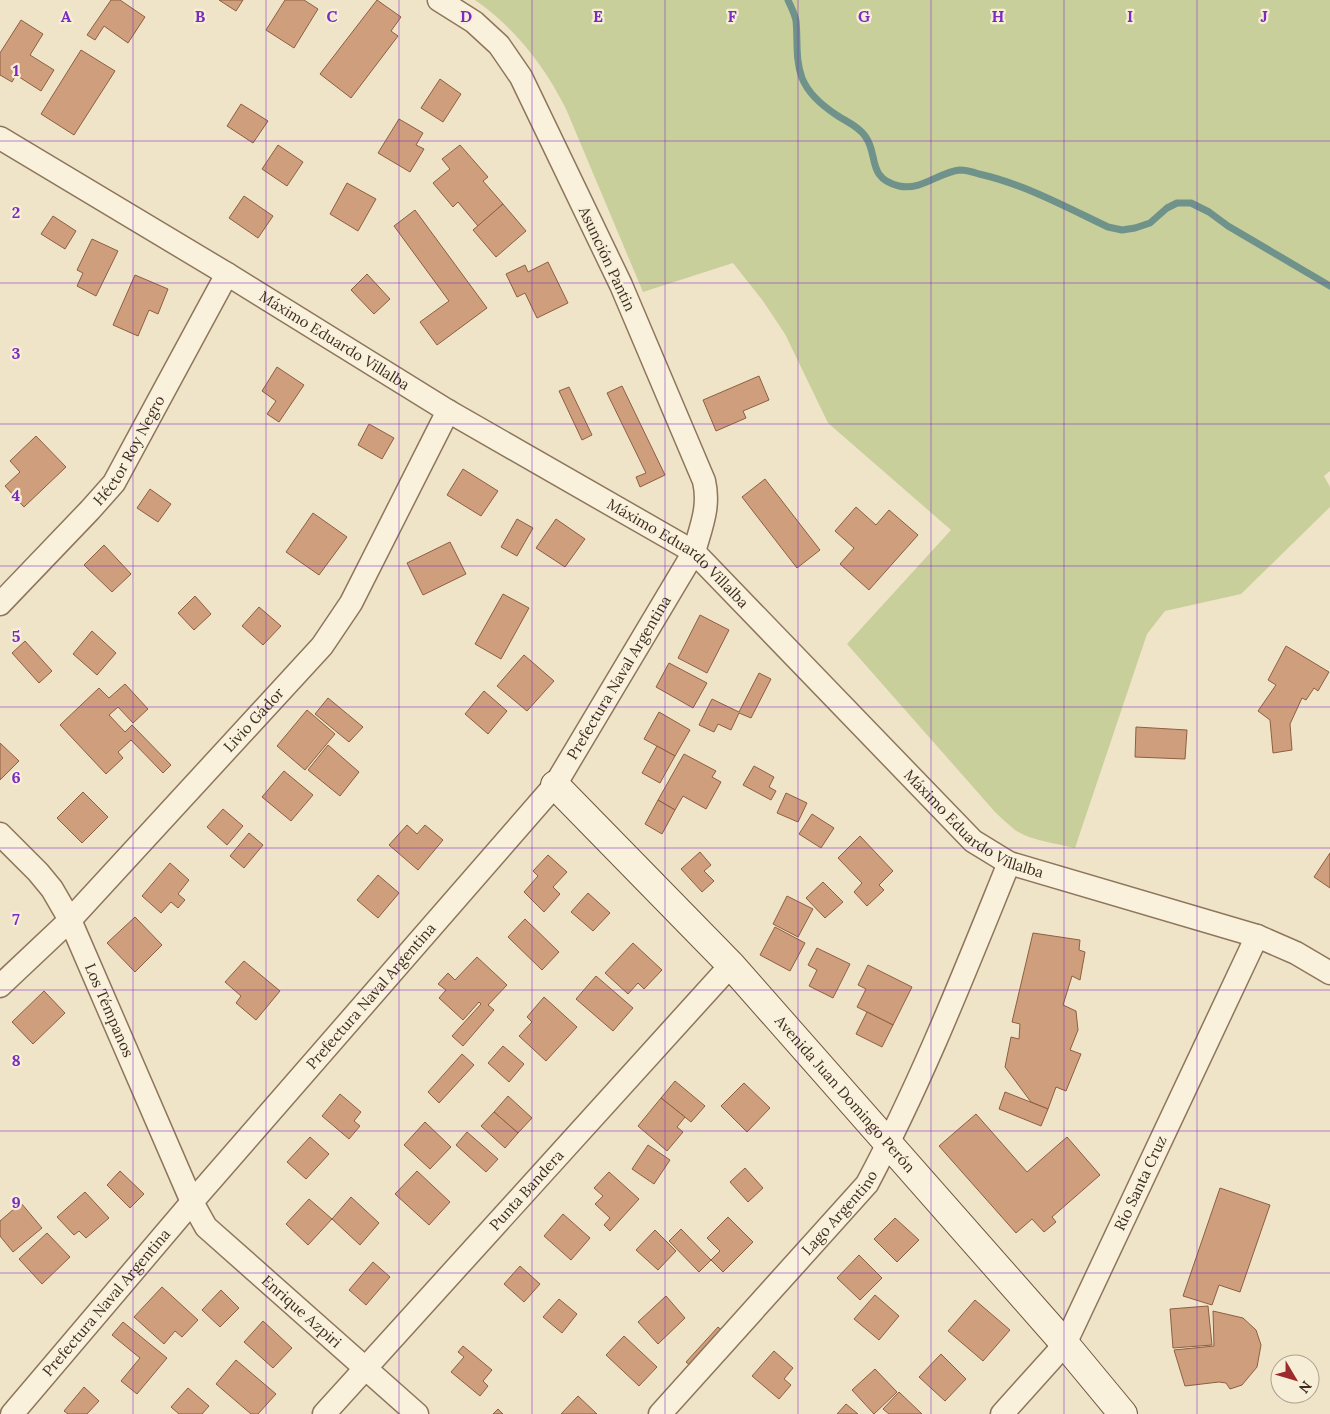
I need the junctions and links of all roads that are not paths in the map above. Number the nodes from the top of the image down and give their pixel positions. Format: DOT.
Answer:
graph roads {
  1 [pos="439,0"];
  2 [pos="0,138"];
  3 [pos="227,274"];
  4 [pos="448,411"];
  5 [pos="694,552"];
  6 [pos="0,604"];
  7 [pos="554,785"];
  8 [pos="0,834"];
  9 [pos="1009,863"];
  10 [pos="70,920"];
  11 [pos="1257,936"];
  12 [pos="731,965"];
  13 [pos="1330,973"];
  14 [pos="0,986"];
  15 [pos="889,1143"];
  16 [pos="192,1202"];
  17 [pos="1065,1344"];
  18 [pos="366,1368"];
  19 [pos="12,1414"];
  20 [pos="324,1414"];
  21 [pos="417,1414"];
  22 [pos="660,1414"];
  23 [pos="1002,1414"];
  24 [pos="1123,1414"];
  1 -- 5 [label="street, Asunción Pantin"];
  2 -- 3 [label="street, Máximo Eduardo Villalba"];
  3 -- 4 [label="street, Máximo Eduardo Villalba"];
  3 -- 6 [label="street, Héctor Roy Negro"];
  4 -- 5 [label="street, Máximo Eduardo Villalba"];
  4 -- 10 [label="street, Livio Gádor"];
  5 -- 7 [label="street, Prefectura Naval Argentina"];
  5 -- 9 [label="street, Máximo Eduardo Villalba"];
  7 -- 12 [label="street, Avenida Juan Domingo Perón"];
  7 -- 16 [label="street, Prefectura Naval Argentina"];
  8 -- 10 [label="street, Los Témpanos"];
  9 -- 11 [label="street, Máximo Eduardo Villalba"];
  9 -- 15 [label="street, Lago Argentino"];
  10 -- 14 [label="street, Livio Gádor"];
  10 -- 16 [label="street, Los Témpanos"];
  11 -- 13 [label="street, Máximo Eduardo Villalba"];
  11 -- 17 [label="street, Río Santa Cruz"];
  12 -- 15 [label="street, Avenida Juan Domingo Perón"];
  12 -- 18 [label="street, Punta Bandera"];
  15 -- 17 [label="street, Avenida Juan Domingo Perón"];
  15 -- 22 [label="street, Lago Argentino"];
  16 -- 18 [label="street, Enrique Azpiri"];
  16 -- 19 [label="street, Prefectura Naval Argentina"];
  17 -- 23 [label="street, Río Santa Cruz"];
  17 -- 24 [label="street, Avenida Juan Domingo Perón"];
  18 -- 20 [label="street, Punta Bandera"];
  18 -- 21 [label="street, Enrique Azpiri"];
}
